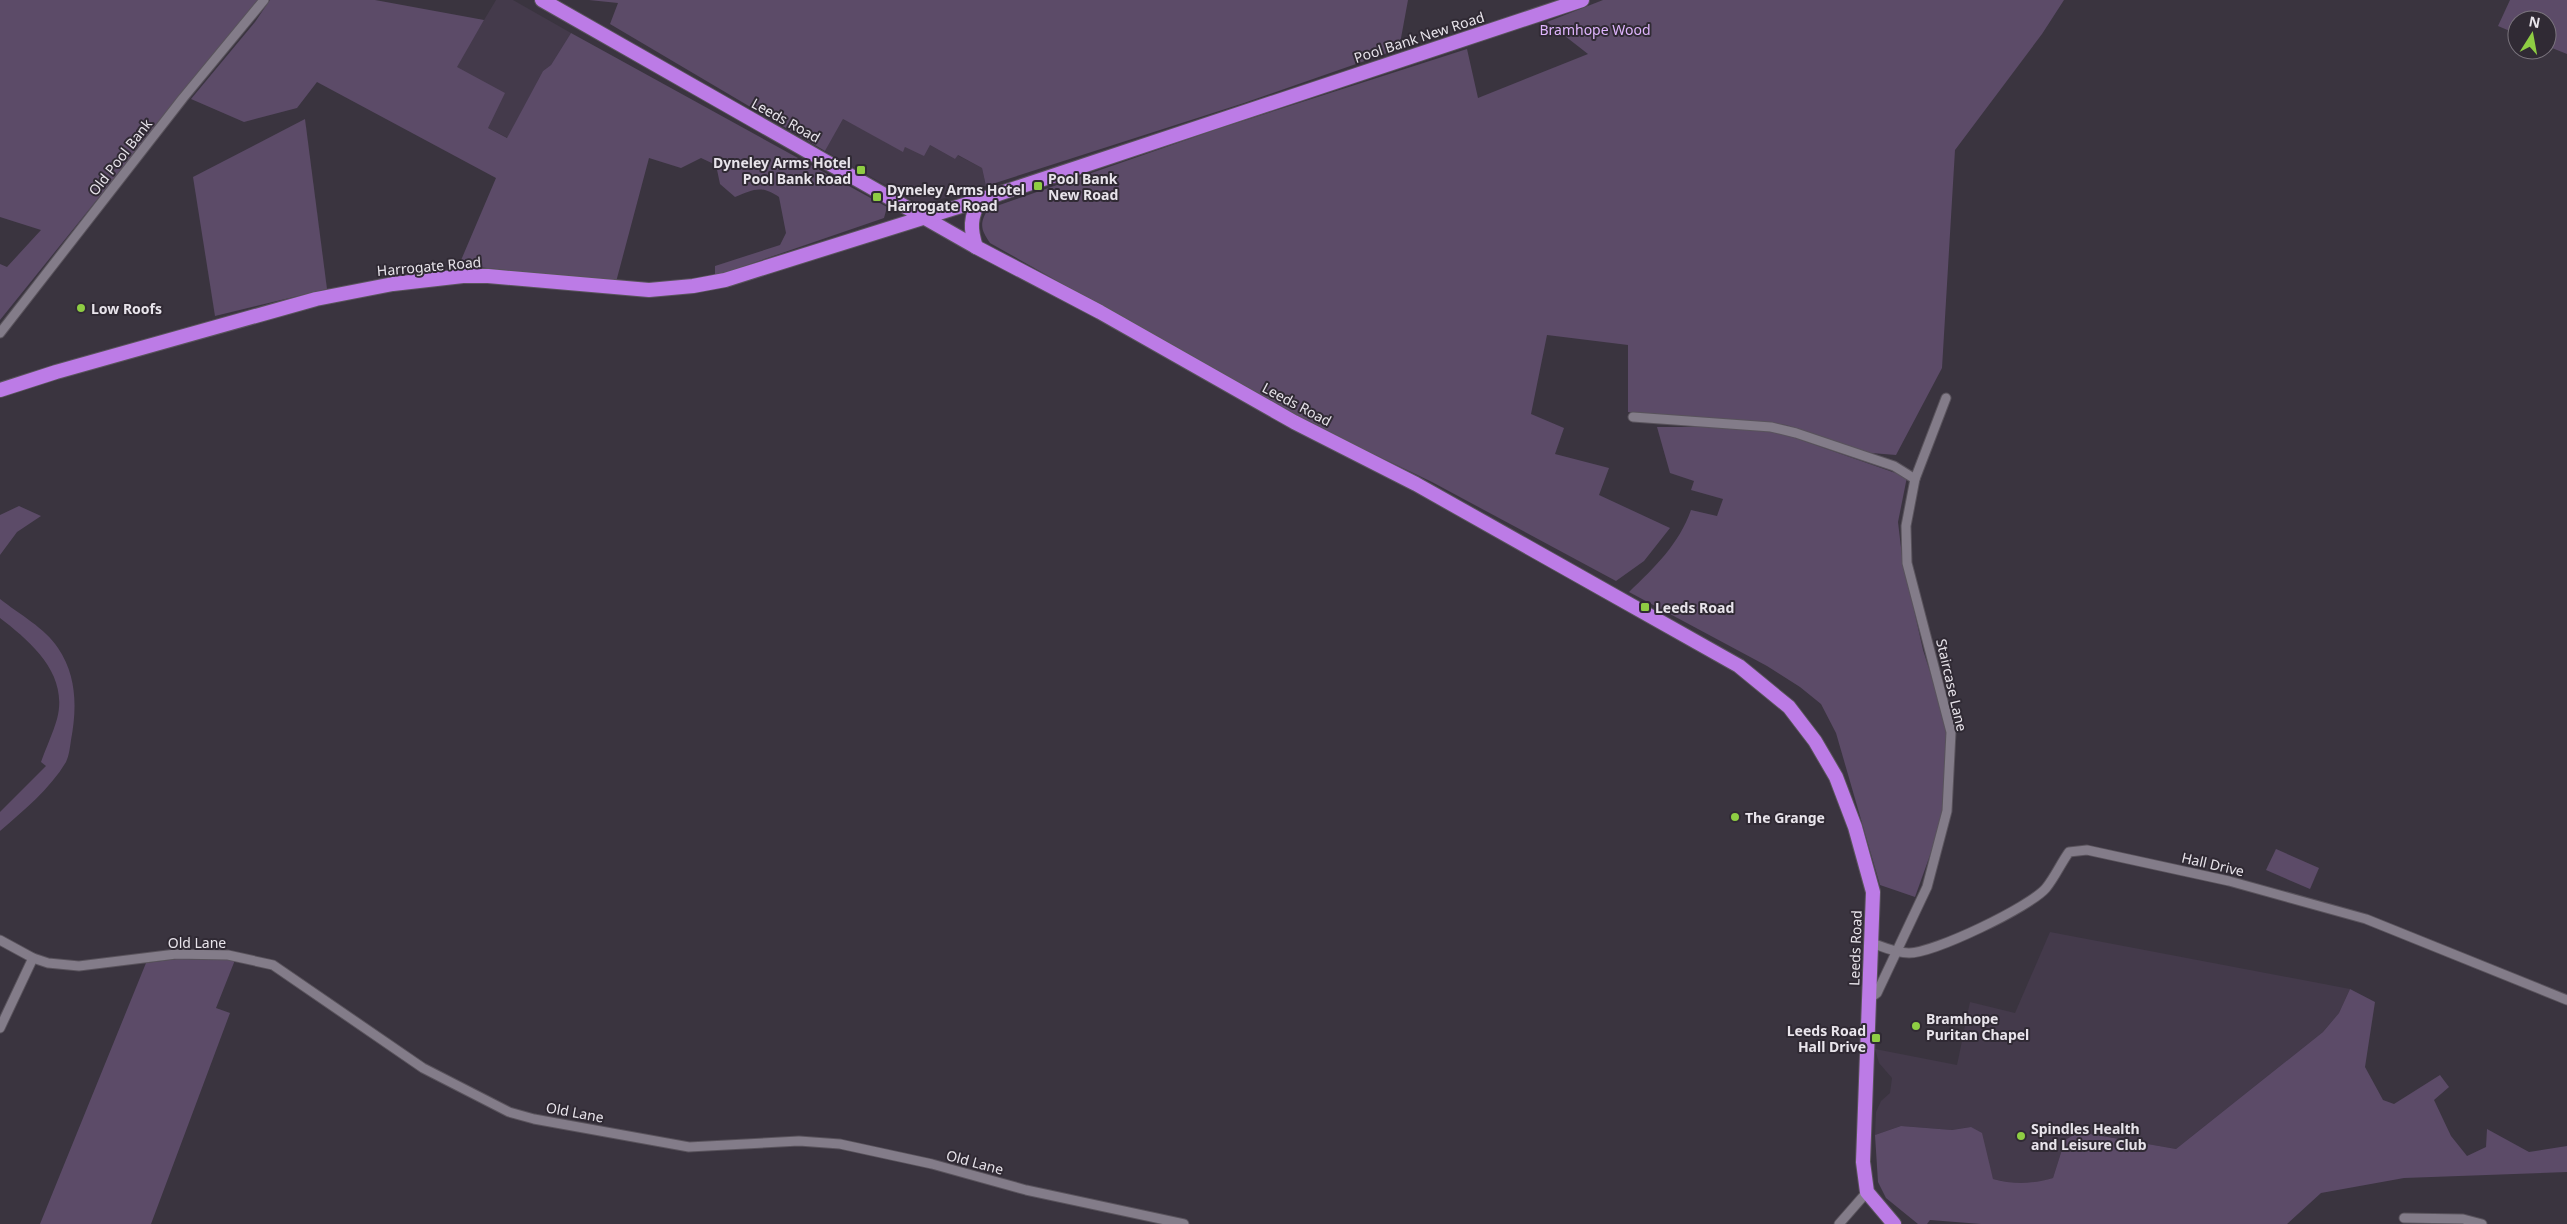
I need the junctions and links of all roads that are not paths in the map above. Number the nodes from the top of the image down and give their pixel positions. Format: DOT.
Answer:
graph roads {
  1 [pos="264,0"];
  2 [pos="542,0"];
  3 [pos="1582,0"];
  4 [pos="980,200"];
  5 [pos="925,218"];
  6 [pos="976,248"];
  7 [pos="0,333"];
  8 [pos="0,390"];
  9 [pos="1946,398"];
  10 [pos="1633,417"];
  11 [pos="1915,479"];
  12 [pos="0,940"];
  13 [pos="1872,943"];
  14 [pos="1897,951"];
  15 [pos="33,958"];
  16 [pos="1870,998"];
  17 [pos="2567,1000"];
  18 [pos="0,1028"];
  19 [pos="1867,1192"];
  20 [pos="2404,1218"];
  21 [pos="1184,1224"];
  22 [pos="1839,1224"];
  23 [pos="1894,1224"];
  24 [pos="2482,1224"];
  1 -- 7 [label="street, Old Pool Bank"];
  2 -- 5 [label="highway, Leeds Road"];
  3 -- 4 [label="highway, Pool Bank New Road"];
  4 -- 5 [label="highway, Pool Bank New Road"];
  4 -- 6 [label="highway"];
  5 -- 6 [label="highway, Leeds Road"];
  5 -- 8 [label="highway, Harrogate Road"];
  6 -- 13 [label="highway, Leeds Road"];
  9 -- 11 [label="street, Staircase Lane"];
  10 -- 11 [label="street"];
  11 -- 14 [label="street, Staircase Lane"];
  12 -- 15 [label="street, Old Lane"];
  13 -- 14 [label="street, Hall Drive"];
  13 -- 16 [label="highway, Leeds Road"];
  14 -- 16 [label="street, Staircase Lane"];
  14 -- 17 [label="street, Hall Drive"];
  15 -- 18 [label="street"];
  15 -- 21 [label="street, Old Lane"];
  16 -- 19 [label="highway, Leeds Road"];
  19 -- 22 [label="street"];
  19 -- 23 [label="highway"];
  20 -- 24 [label="street"];
}
